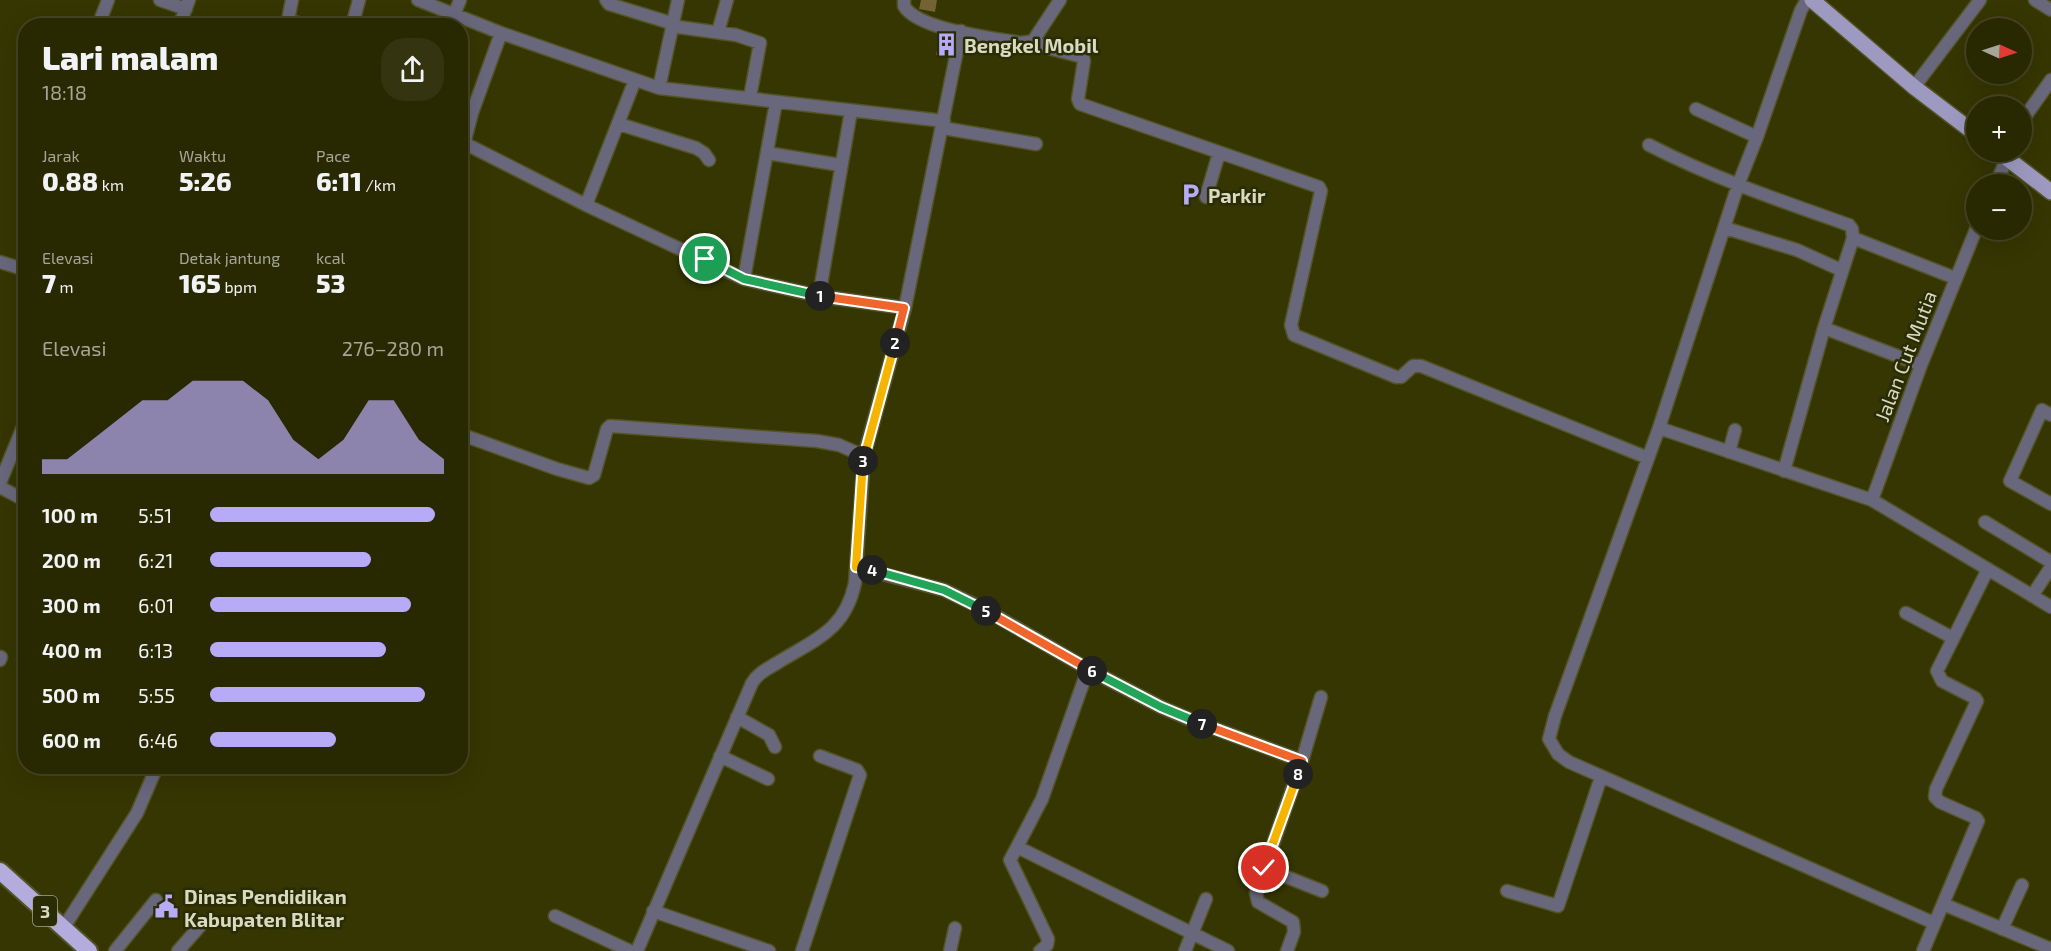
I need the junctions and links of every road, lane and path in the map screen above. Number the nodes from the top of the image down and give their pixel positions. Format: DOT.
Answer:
graph roads {
  1 [pos="108,0"];
  2 [pos="160,0"];
  3 [pos="292,0"];
  4 [pos="359,0"];
  5 [pos="418,0"];
  6 [pos="460,0"];
  7 [pos="606,0"];
  8 [pos="678,0"];
  9 [pos="727,0"];
  10 [pos="904,0"];
  11 [pos="1060,0"];
  12 [pos="1807,0"];
  13 [pos="1812,0"];
  14 [pos="1980,0"];
  15 [pos="2035,0"];
  16 [pos="188,4"];
  17 [pos="2051,10"];
  18 [pos="454,15"];
  19 [pos="101,18"];
  20 [pos="182,18"];
  21 [pos="287,18"];
  22 [pos="354,18"];
  23 [pos="462,18"];
  24 [pos="468,20"];
  25 [pos="671,25"];
  26 [pos="961,31"];
  27 [pos="718,32"];
  28 [pos="501,33"];
  29 [pos="1033,41"];
  30 [pos="635,80"];
  31 [pos="2051,80"];
  32 [pos="1914,87"];
  33 [pos="658,88"];
  34 [pos="750,97"];
  35 [pos="776,102"];
  36 [pos="2032,107"];
  37 [pos="1696,109"];
  38 [pos="851,111"];
  39 [pos="619,124"];
  40 [pos="944,124"];
  41 [pos="1966,127"];
  42 [pos="468,132"];
  43 [pos="1757,137"];
  44 [pos="468,143"];
  45 [pos="1036,144"];
  46 [pos="1649,146"];
  47 [pos="767,153"];
  48 [pos="1219,153"];
  49 [pos="709,160"];
  50 [pos="2013,162"];
  51 [pos="840,165"];
  52 [pos="1737,185"];
  53 [pos="2051,192"];
  54 [pos="1206,197"];
  55 [pos="586,205"];
  56 [pos="1725,228"];
  57 [pos="1853,238"];
  58 [pos="1971,240"];
  59 [pos="0,262"];
  60 [pos="18,268"];
  61 [pos="1841,270"];
  62 [pos="1955,278"];
  63 [pos="744,279"];
  64 [pos="819,296"];
  65 [pos="904,308"];
  66 [pos="1824,327"];
  67 [pos="1921,365"];
  68 [pos="2051,415"];
  69 [pos="1659,428"];
  70 [pos="1734,430"];
  71 [pos="468,437"];
  72 [pos="18,440"];
  73 [pos="1729,452"];
  74 [pos="864,456"];
  75 [pos="1648,458"];
  76 [pos="1784,471"];
  77 [pos="0,485"];
  78 [pos="18,496"];
  79 [pos="1872,500"];
  80 [pos="2051,504"];
  81 [pos="1985,522"];
  82 [pos="2051,562"];
  83 [pos="856,567"];
  84 [pos="2051,567"];
  85 [pos="1988,569"];
  86 [pos="2032,596"];
  87 [pos="2051,607"];
  88 [pos="1906,613"];
  89 [pos="1953,638"];
  90 [pos="1088,669"];
  91 [pos="1321,698"];
  92 [pos="737,717"];
  93 [pos="775,747"];
  94 [pos="720,756"];
  95 [pos="820,756"];
  96 [pos="1302,761"];
  97 [pos="154,774"];
  98 [pos="1601,777"];
  99 [pos="768,779"];
  100 [pos="1017,847"];
  101 [pos="1264,868"];
  102 [pos="0,872"];
  103 [pos="2022,885"];
  104 [pos="1322,891"];
  105 [pos="1507,891"];
  106 [pos="1206,899"];
  107 [pos="156,900"];
  108 [pos="1943,904"];
  109 [pos="653,911"];
  110 [pos="555,916"];
  111 [pos="1934,923"];
  112 [pos="200,926"];
  113 [pos="64,927"];
  114 [pos="955,928"];
  115 [pos="2002,929"];
  116 [pos="1192,934"];
  117 [pos="2051,949"];
  118 [pos="90,951"];
  119 [pos="115,951"];
  120 [pos="178,951"];
  121 [pos="630,951"];
  122 [pos="637,951"];
  123 [pos="769,951"];
  124 [pos="802,951"];
  125 [pos="950,951"];
  126 [pos="1040,951"];
  127 [pos="1185,951"];
  128 [pos="1228,951"];
  129 [pos="1287,951"];
  130 [pos="1923,951"];
  1 -- 19 [label="street"];
  2 -- 16 [label="street"];
  3 -- 21 [label="street"];
  4 -- 22 [label="street"];
  5 -- 18 [label="street"];
  6 -- 18 [label="street"];
  7 -- 25 [label="street"];
  8 -- 25 [label="street"];
  9 -- 27 [label="street"];
  10 -- 26 [label="street"];
  11 -- 29 [label="street"];
  12 -- 43 [label="street"];
  13 -- 32 [label="main road"];
  14 -- 32 [label="street"];
  15 -- 17 [label="street"];
  16 -- 20 [label="street"];
  18 -- 23 [label="street"];
  24 -- 28 [label="street"];
  25 -- 27 [label="street"];
  25 -- 33 [label="street"];
  26 -- 29 [label="street"];
  26 -- 40 [label="street"];
  27 -- 34 [label="street"];
  28 -- 30 [label="street"];
  28 -- 42 [label="street"];
  29 -- 48 [label="street"];
  30 -- 33 [label="street"];
  30 -- 39 [label="street"];
  31 -- 36 [label="street"];
  32 -- 41 [label="main road"];
  33 -- 34 [label="street"];
  34 -- 35 [label="street"];
  35 -- 38 [label="street"];
  35 -- 47 [label="street"];
  37 -- 43 [label="street"];
  38 -- 40 [label="street"];
  38 -- 51 [label="street"];
  39 -- 49 [label="street"];
  39 -- 55 [label="street"];
  40 -- 45 [label="street"];
  40 -- 65 [label="street"];
  43 -- 52 [label="street"];
  44 -- 55 [label="street"];
  46 -- 52 [label="street"];
  47 -- 51 [label="street"];
  47 -- 63 [label="street"];
  48 -- 54 [label="street"];
  48 -- 75 [label="street"];
  50 -- 53 [label="main road"];
  51 -- 64 [label="street"];
  52 -- 56 [label="street"];
  52 -- 57 [label="street"];
  55 -- 63 [label="street"];
  56 -- 61 [label="street"];
  56 -- 69 [label="street"];
  57 -- 61 [label="street"];
  57 -- 62 [label="street"];
  58 -- 62 [label="street, Jalan Cut Mutia"];
  59 -- 60 [label="street"];
  61 -- 66 [label="street"];
  62 -- 67 [label="street, Jalan Cut Mutia"];
  63 -- 64 [label="street"];
  64 -- 65 [label="street"];
  65 -- 74 [label="street"];
  66 -- 67 [label="street"];
  66 -- 76 [label="street"];
  67 -- 79 [label="street, Jalan Cut Mutia"];
  68 -- 80 [label="street"];
  69 -- 73 [label="street"];
  69 -- 75 [label="street"];
  70 -- 73 [label="street"];
  71 -- 74 [label="street"];
  72 -- 77 [label="street"];
  73 -- 76 [label="street"];
  74 -- 83 [label="street"];
  75 -- 98 [label="street"];
  76 -- 79 [label="street"];
  77 -- 78 [label="street"];
  79 -- 85 [label="street"];
  81 -- 82 [label="street"];
  83 -- 90 [label="street"];
  83 -- 92 [label="street"];
  84 -- 86 [label="street"];
  85 -- 86 [label="street"];
  85 -- 89 [label="street"];
  86 -- 87 [label="street"];
  88 -- 89 [label="street"];
  89 -- 108 [label="street"];
  90 -- 96 [label="street"];
  90 -- 100 [label="street"];
  91 -- 96 [label="street"];
  92 -- 93 [label="street"];
  92 -- 94 [label="street"];
  94 -- 99 [label="street"];
  94 -- 109 [label="street"];
  95 -- 124 [label="street"];
  96 -- 101 [label="street"];
  97 -- 113 [label="street"];
  98 -- 105 [label="street"];
  98 -- 111 [label="street"];
  100 -- 116 [label="street"];
  100 -- 126 [label="street"];
  101 -- 104 [label="street"];
  101 -- 129 [label="street"];
  102 -- 113 [label="highway, 3"];
  103 -- 115 [label="street"];
  106 -- 116 [label="street"];
  107 -- 119 [label="street"];
  108 -- 111 [label="street"];
  108 -- 115 [label="street"];
  109 -- 122 [label="street"];
  109 -- 123 [label="street"];
  110 -- 121 [label="street"];
  111 -- 130 [label="street"];
  112 -- 120 [label="street"];
  113 -- 118 [label="highway, 3"];
  114 -- 125 [label="street"];
  115 -- 117 [label="street"];
  116 -- 127 [label="street"];
  116 -- 128 [label="street"];
}
